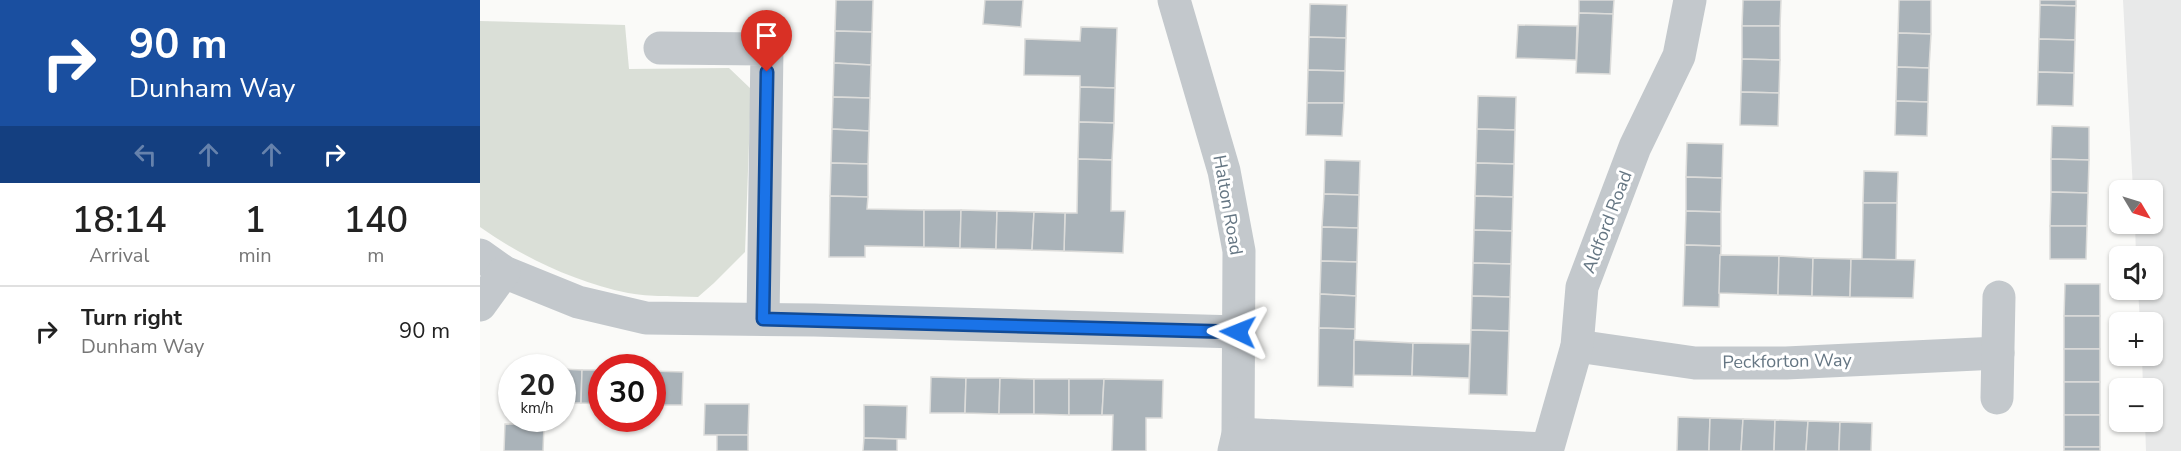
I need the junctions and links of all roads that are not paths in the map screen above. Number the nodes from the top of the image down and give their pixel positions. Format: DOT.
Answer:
graph roads {
  1 [pos="1174,0"];
  2 [pos="1690,0"];
  3 [pos="660,48"];
  4 [pos="492,263"];
  5 [pos="1999,297"];
  6 [pos="480,305"];
  7 [pos="763,319"];
  8 [pos="1238,332"];
  9 [pos="1577,346"];
  10 [pos="1998,353"];
  11 [pos="1997,398"];
  12 [pos="1236,443"];
  13 [pos="1547,450"];
  1 -- 8 [label="street, Halton Road"];
  2 -- 9 [label="street, Aldford Road"];
  3 -- 7 [label="street"];
  4 -- 6 [label="street"];
  4 -- 7 [label="street"];
  5 -- 10 [label="street"];
  7 -- 8 [label="street"];
  8 -- 12 [label="street, Halton Road"];
  9 -- 10 [label="street, Peckforton Way"];
  9 -- 13 [label="street, Aldford Road"];
  10 -- 11 [label="street"];
  12 -- 13 [label="street"];
}
